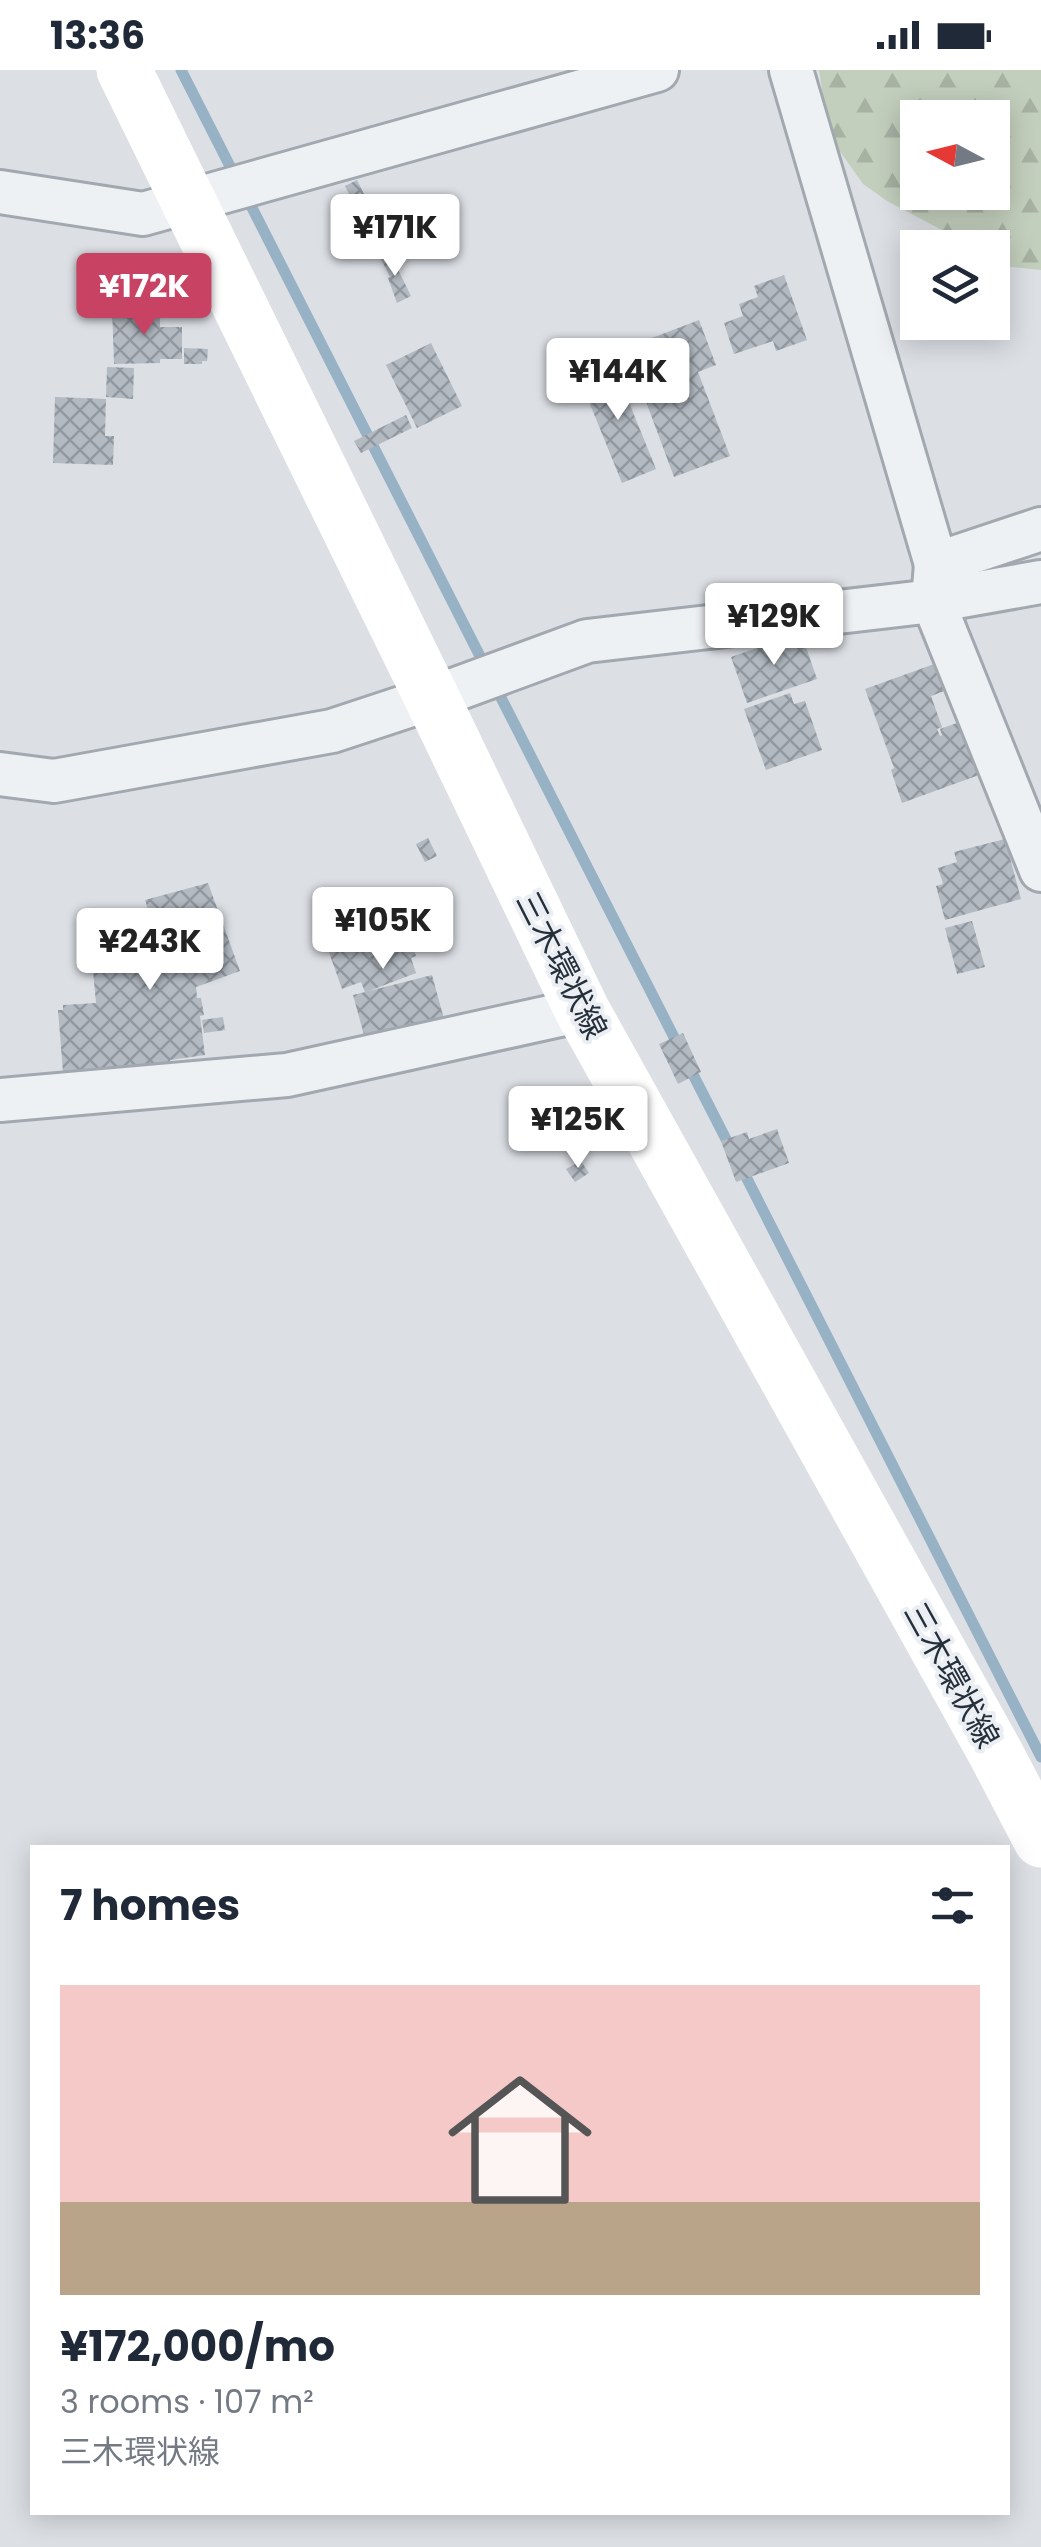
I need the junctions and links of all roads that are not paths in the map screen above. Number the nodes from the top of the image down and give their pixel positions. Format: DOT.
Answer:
graph roads {
  1 [pos="124,70"];
  2 [pos="657,70"];
  3 [pos="791,70"];
  4 [pos="0,192"];
  5 [pos="189,203"];
  6 [pos="1041,529"];
  7 [pos="1041,582"];
  8 [pos="934,583"];
  9 [pos="432,698"];
  10 [pos="0,774"];
  11 [pos="1041,870"];
  12 [pos="582,1010"];
  13 [pos="0,1100"];
  14 [pos="1041,1840"];
  1 -- 5 [label="main road, 三木環状線"];
  2 -- 5 [label="street"];
  3 -- 8 [label="street"];
  4 -- 5 [label="street"];
  5 -- 9 [label="main road, 三木環状線"];
  6 -- 8 [label="street"];
  7 -- 8 [label="street"];
  8 -- 9 [label="street"];
  8 -- 11 [label="street"];
  9 -- 10 [label="street"];
  9 -- 12 [label="main road, 三木環状線"];
  12 -- 13 [label="street"];
  12 -- 14 [label="main road, 三木環状線"];
}
